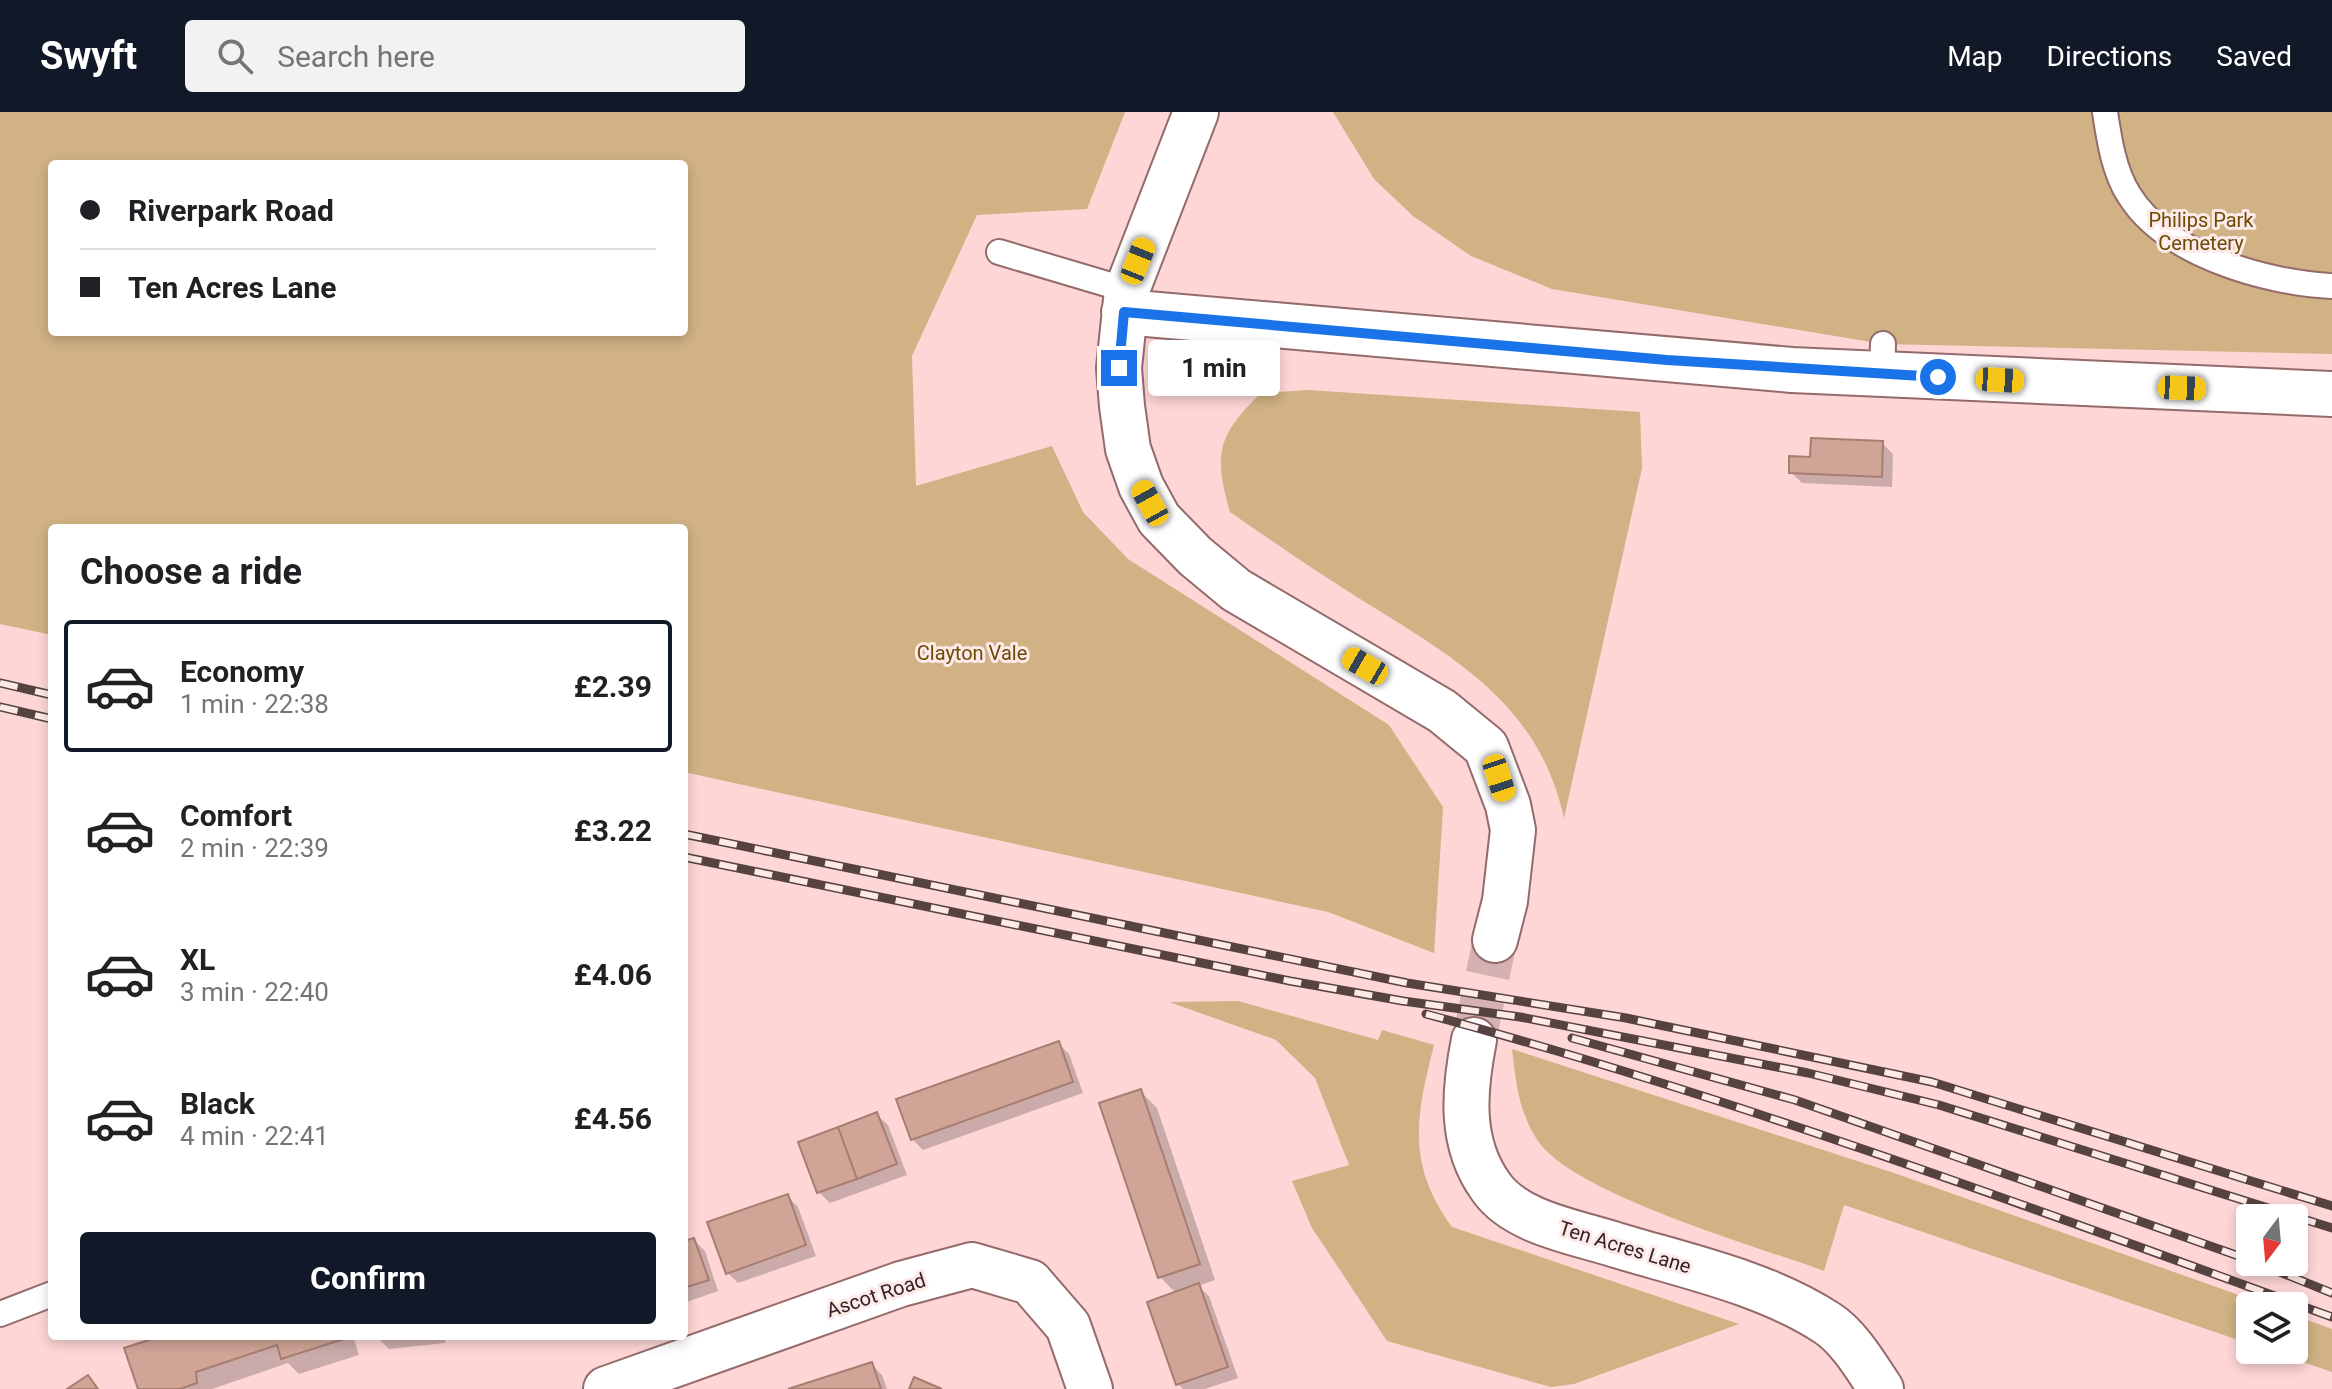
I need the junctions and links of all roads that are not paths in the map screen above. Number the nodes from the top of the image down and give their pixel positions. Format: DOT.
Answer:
graph roads {
  1 [pos="1196,112"];
  2 [pos="2105,112"];
  3 [pos="999,252"];
  4 [pos="2332,286"];
  5 [pos="1125,301"];
  6 [pos="2332,394"];
  7 [pos="1495,940"];
  8 [pos="1474,1040"];
  9 [pos="48,1296"];
  10 [pos="0,1314"];
  11 [pos="617,1387"];
  12 [pos="1090,1389"];
  13 [pos="1881,1389"];
  1 -- 5 [label="street"];
  2 -- 4 [label="lane"];
  3 -- 5 [label="lane"];
  5 -- 6 [label="street"];
  5 -- 7 [label="street"];
  8 -- 13 [label="street, Ten Acres Lane"];
  9 -- 10 [label="lane"];
  11 -- 12 [label="street, Ascot Road"];
}
